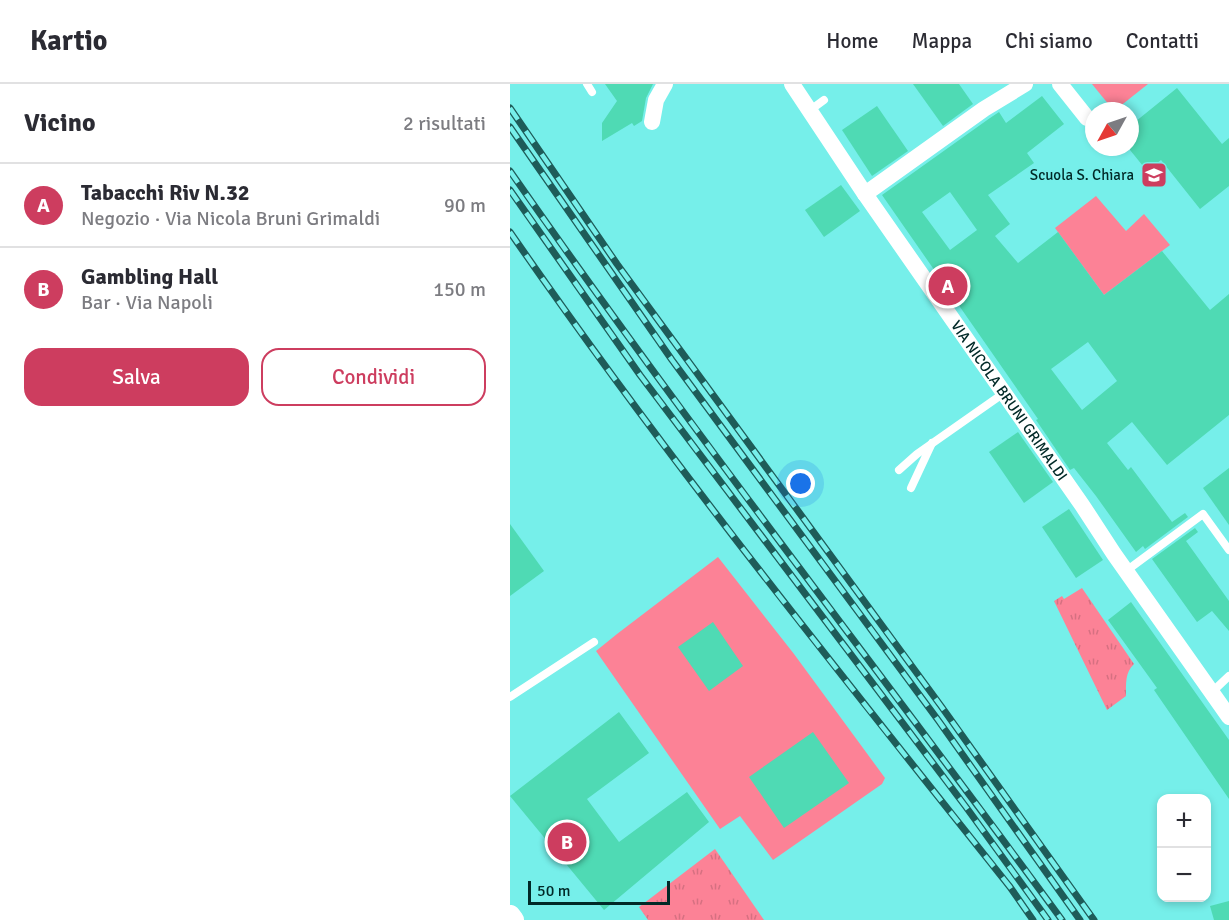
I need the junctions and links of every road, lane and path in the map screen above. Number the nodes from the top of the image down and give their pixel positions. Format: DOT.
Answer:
graph roads {
  1 [pos="665,84"];
  2 [pos="792,84"];
  3 [pos="1025,84"];
  4 [pos="1060,84"];
  5 [pos="824,100"];
  6 [pos="809,111"];
  7 [pos="1085,115"];
  8 [pos="652,122"];
  9 [pos="865,194"];
  10 [pos="1004,393"];
  11 [pos="933,443"];
  12 [pos="899,470"];
  13 [pos="911,488"];
  14 [pos="1229,550"];
  15 [pos="1126,571"];
  16 [pos="594,642"];
  17 [pos="1229,676"];
  18 [pos="1212,692"];
  19 [pos="510,697"];
  20 [pos="1229,717"];
  21 [pos="510,916"];
  22 [pos="513,920"];
  1 -- 8 [label="street"];
  2 -- 6 [label="street, VIA NICOLA BRUNI GRIMALDI"];
  3 -- 9 [label="street"];
  4 -- 7 [label="street"];
  5 -- 6 [label="lane"];
  6 -- 9 [label="street, VIA NICOLA BRUNI GRIMALDI"];
  9 -- 10 [label="street, VIA NICOLA BRUNI GRIMALDI"];
  10 -- 11 [label="lane"];
  10 -- 15 [label="street, VIA NICOLA BRUNI GRIMALDI"];
  11 -- 12 [label="lane"];
  11 -- 13 [label="lane"];
  14 -- 15 [label="lane"];
  15 -- 18 [label="street, VIA NICOLA BRUNI GRIMALDI"];
  16 -- 19 [label="lane"];
  17 -- 18 [label="lane"];
  18 -- 20 [label="street, VIA NICOLA BRUNI GRIMALDI"];
  21 -- 22 [label="main road"];
}
